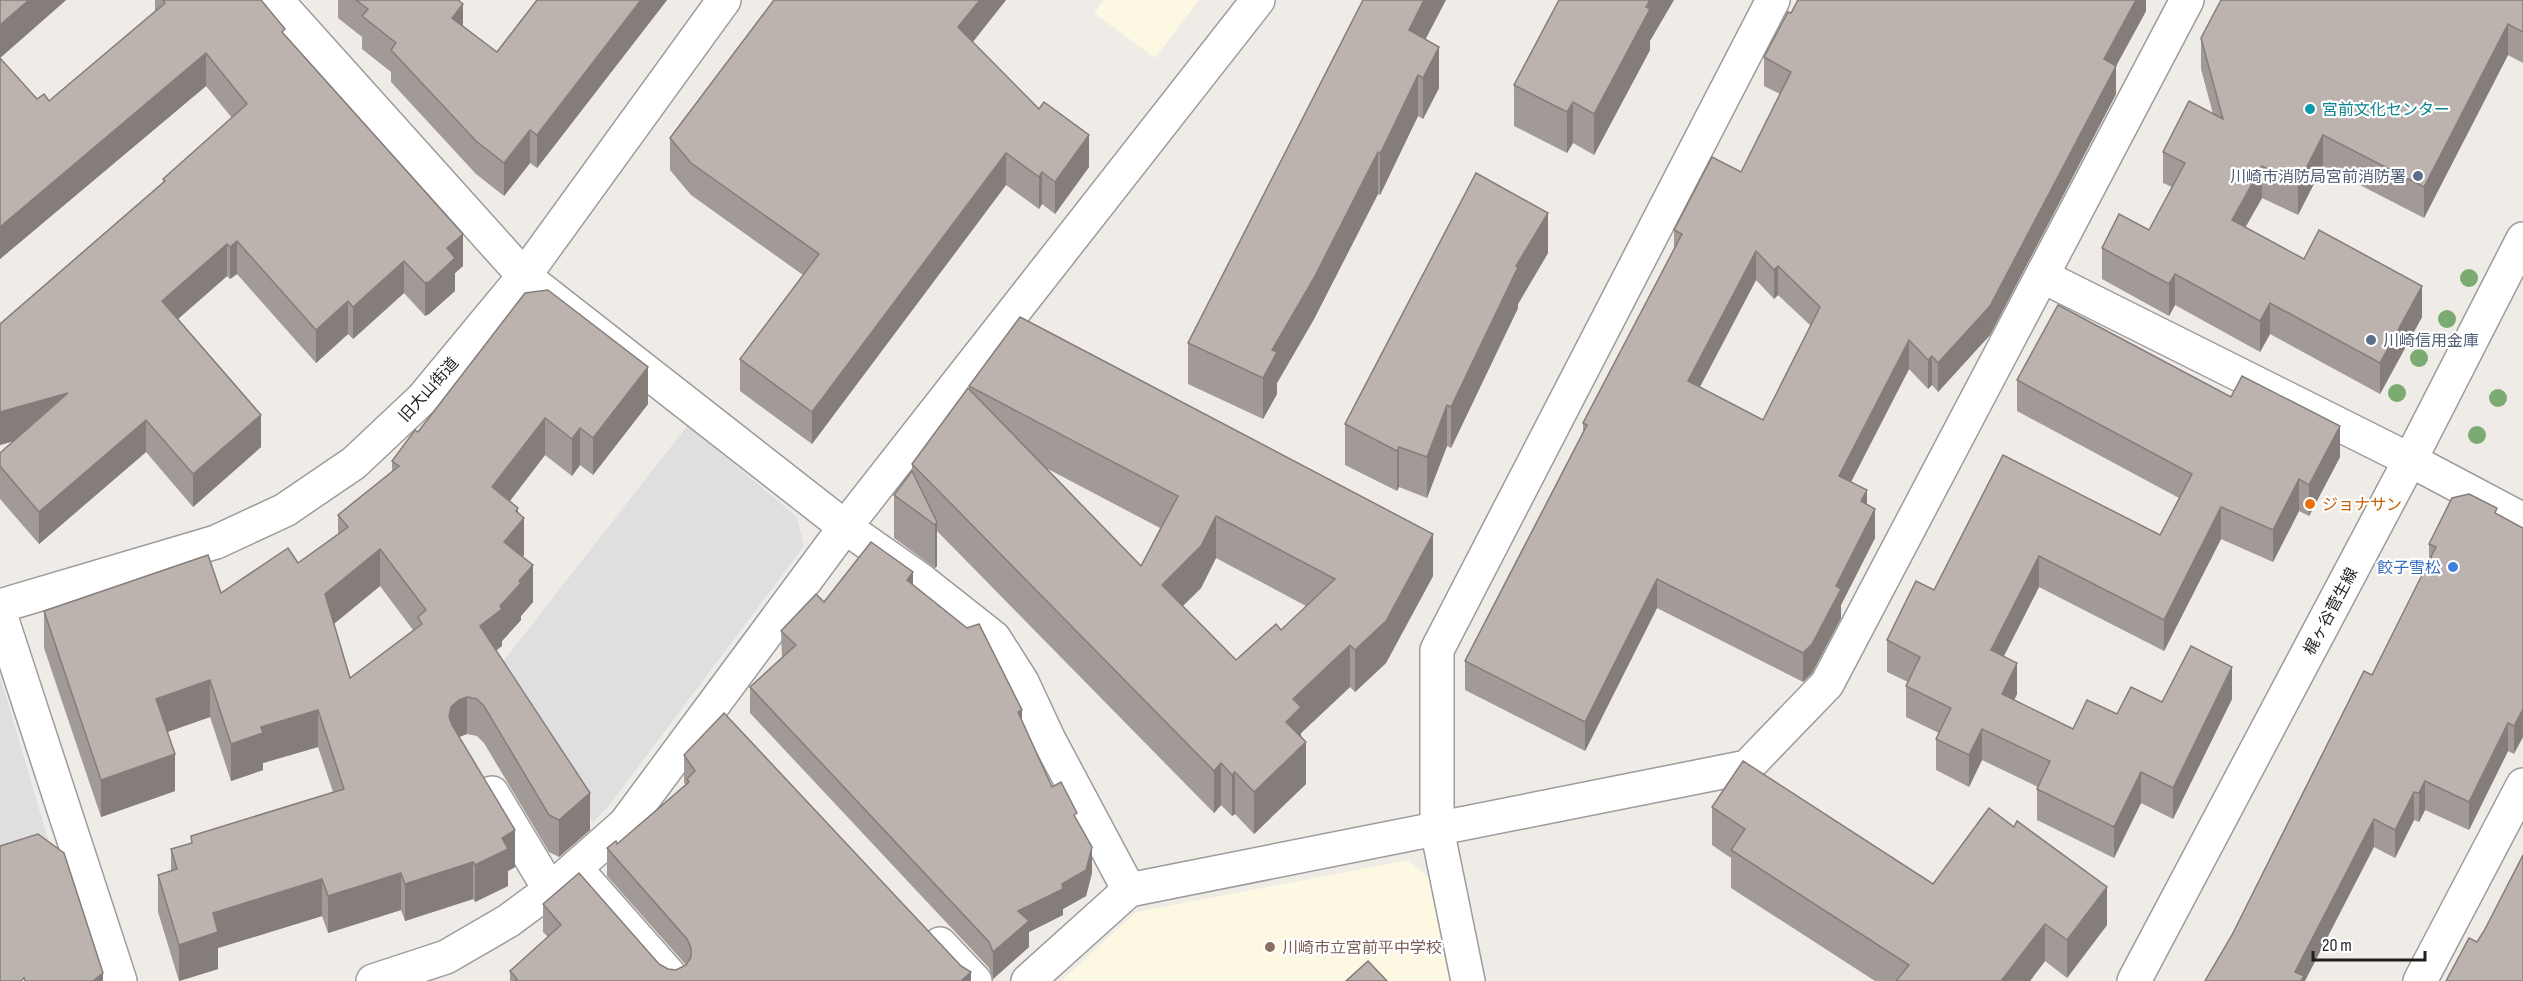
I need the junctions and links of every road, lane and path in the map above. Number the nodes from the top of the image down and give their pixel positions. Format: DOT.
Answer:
graph roads {
  1 [pos="276,0"];
  2 [pos="724,0"];
  3 [pos="1258,0"];
  4 [pos="1773,0"];
  5 [pos="2186,0"];
  6 [pos="2523,239"];
  7 [pos="524,276"];
  8 [pos="2042,276"];
  9 [pos="2410,460"];
  10 [pos="2523,520"];
  11 [pos="845,527"];
  12 [pos="0,606"];
  13 [pos="0,614"];
  14 [pos="474,763"];
  15 [pos="2523,785"];
  16 [pos="1437,829"];
  17 [pos="575,868"];
  18 [pos="550,890"];
  19 [pos="1129,890"];
  20 [pos="918,920"];
  21 [pos="673,979"];
  22 [pos="120,981"];
  23 [pos="373,981"];
  24 [pos="975,981"];
  25 [pos="1028,981"];
  26 [pos="1468,981"];
  27 [pos="2134,981"];
  28 [pos="2420,981"];
  1 -- 7 [label="street"];
  2 -- 7 [label="street, 旧大山街道"];
  3 -- 11 [label="street"];
  4 -- 16 [label="street"];
  5 -- 8 [label="street"];
  6 -- 9 [label="street, 梶ヶ谷菅生線"];
  7 -- 11 [label="street"];
  7 -- 12 [label="street, 旧大山街道"];
  8 -- 9 [label="street"];
  8 -- 16 [label="street"];
  9 -- 10 [label="street"];
  9 -- 27 [label="street, 梶ヶ谷菅生線"];
  11 -- 17 [label="street"];
  11 -- 19 [label="street"];
  13 -- 22 [label="street"];
  14 -- 18 [label="street"];
  15 -- 28 [label="street"];
  16 -- 19 [label="street"];
  16 -- 26 [label="street"];
  17 -- 18 [label="street"];
  17 -- 21 [label="street"];
  18 -- 23 [label="street"];
  19 -- 25 [label="street"];
  20 -- 24 [label="street"];
}
